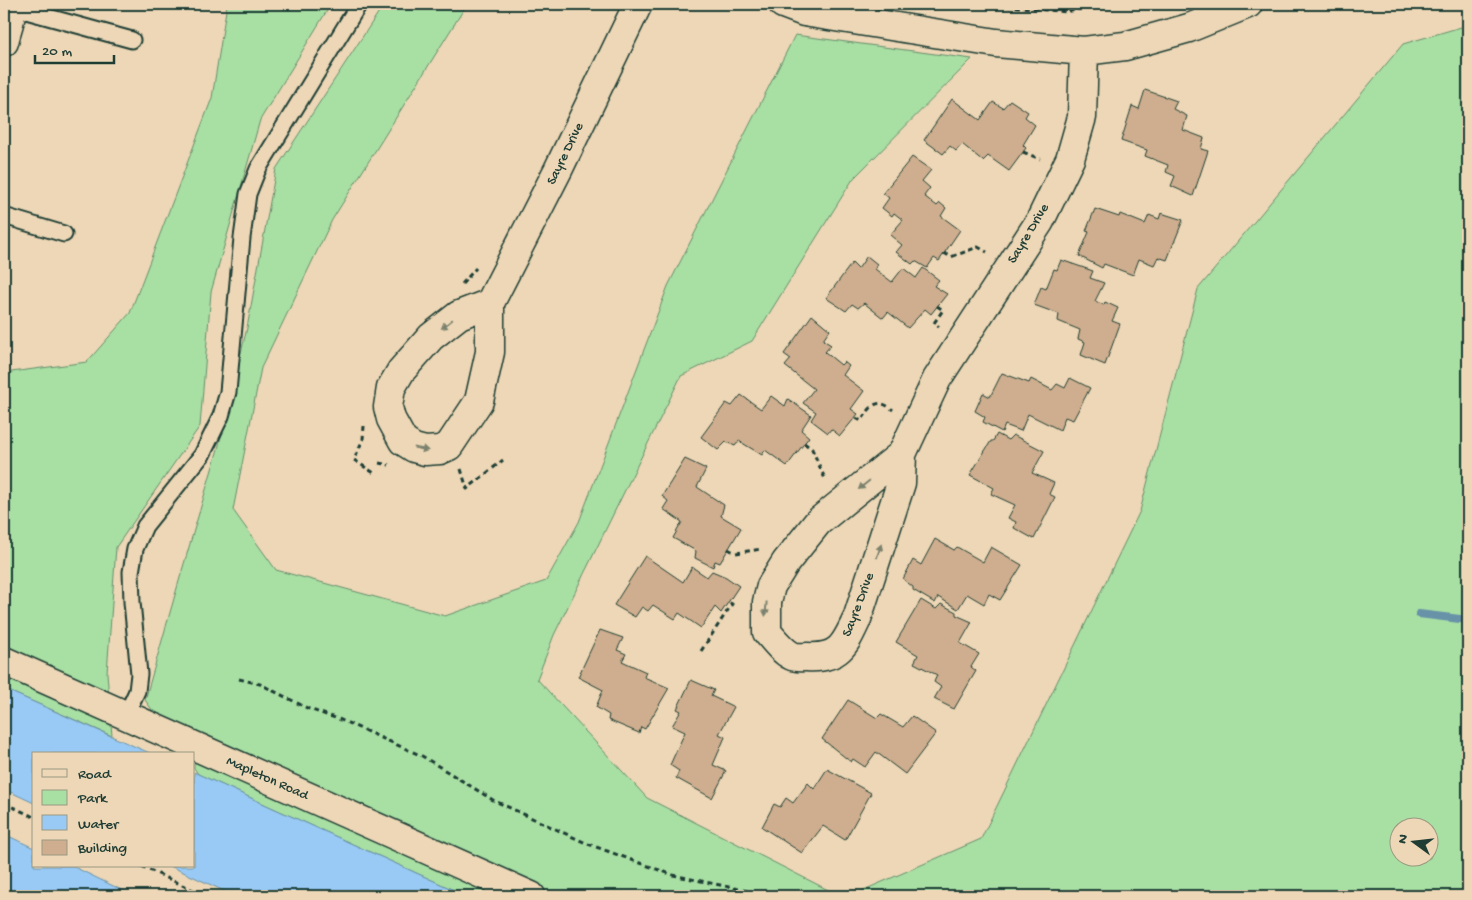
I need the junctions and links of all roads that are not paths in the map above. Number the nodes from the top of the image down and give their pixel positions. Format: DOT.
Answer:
graph roads {
  1 [pos="359,4"];
  2 [pos="638,4"];
  3 [pos="783,4"];
  4 [pos="1248,4"];
  5 [pos="10,5"];
  6 [pos="1202,11"];
  7 [pos="132,40"];
  8 [pos="4,42"];
  9 [pos="1084,51"];
  10 [pos="4,216"];
  11 [pos="64,234"];
  12 [pos="490,303"];
  13 [pos="902,454"];
  14 [pos="4,661"];
  15 [pos="126,716"];
  16 [pos="531,896"];
  1 -- 15 [label="lane"];
  2 -- 12 [label="street, Sayre Drive"];
  3 -- 9 [label="street"];
  4 -- 6 [label="street"];
  5 -- 7 [label="lane"];
  5 -- 8 [label="street"];
  6 -- 9 [label="street"];
  9 -- 13 [label="street, Sayre Drive"];
  10 -- 11 [label="lane"];
  12 -- 12 [label="street, Sayre Drive, one-way"];
  13 -- 13 [label="street, Sayre Drive, one-way"];
  14 -- 15 [label="street, Mapleton Road"];
  15 -- 16 [label="street, Mapleton Road"];
}
